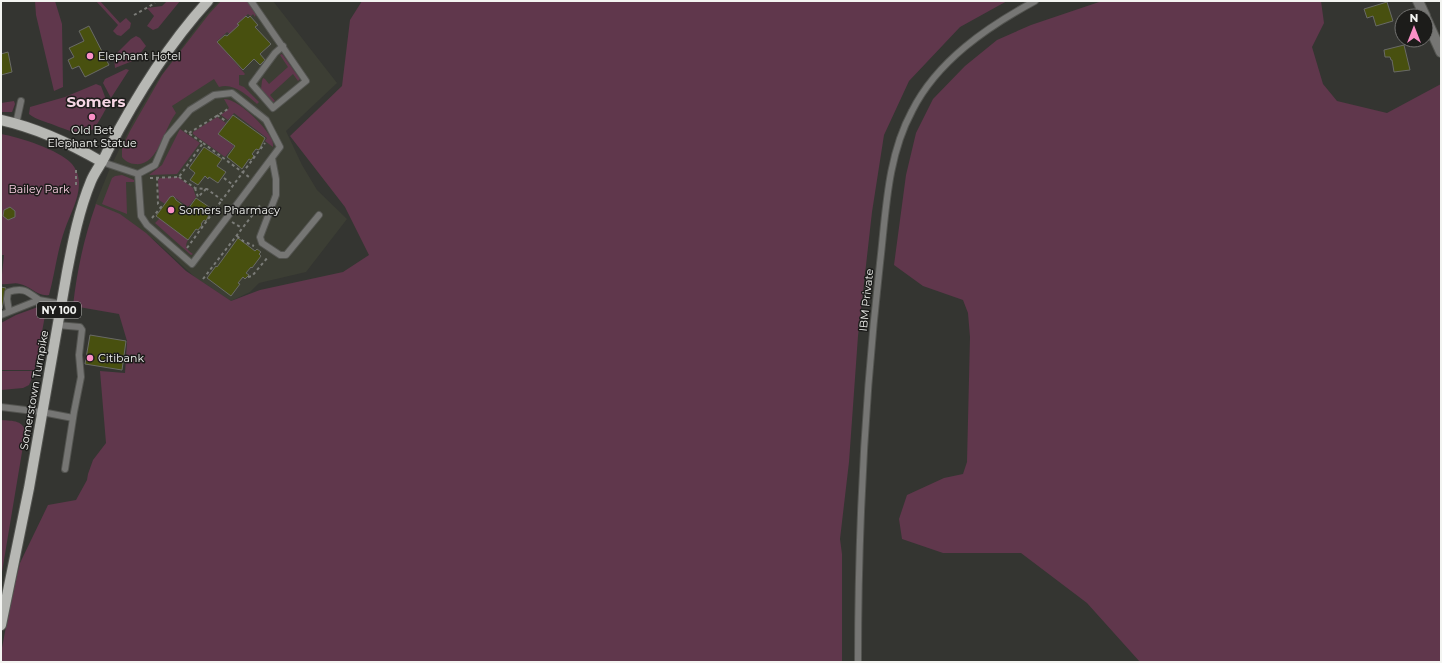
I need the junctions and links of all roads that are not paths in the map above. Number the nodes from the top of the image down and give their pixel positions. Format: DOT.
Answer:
graph roads {
  1 [pos="208,1"];
  2 [pos="251,1"];
  3 [pos="1035,1"];
  4 [pos="1434,37"];
  5 [pos="283,46"];
  6 [pos="1441,52"];
  7 [pos="21,101"];
  8 [pos="1,120"];
  9 [pos="16,124"];
  10 [pos="272,158"];
  11 [pos="102,162"];
  12 [pos="138,176"];
  13 [pos="319,214"];
  14 [pos="39,300"];
  15 [pos="61,304"];
  16 [pos="9,311"];
  17 [pos="1,315"];
  18 [pos="57,325"];
  19 [pos="1,407"];
  20 [pos="42,412"];
  21 [pos="73,418"];
  22 [pos="65,469"];
  23 [pos="1,625"];
  24 [pos="858,662"];
  1 -- 11 [label="main road, Somerstown Turnpike"];
  2 -- 5 [label="lane"];
  3 -- 24 [label="lane, IBM Private"];
  4 -- 6 [label="street"];
  5 -- 5 [label="lane"];
  7 -- 9 [label="lane"];
  8 -- 9 [label="main road"];
  9 -- 11 [label="main road"];
  10 -- 12 [label="lane"];
  10 -- 12 [label="lane"];
  10 -- 13 [label="lane"];
  11 -- 12 [label="lane"];
  11 -- 15 [label="main road, Somerstown Turnpike / NY 100"];
  14 -- 15 [label="lane"];
  14 -- 16 [label="lane"];
  14 -- 16 [label="lane"];
  15 -- 18 [label="main road, Somerstown Turnpike / NY 100"];
  16 -- 17 [label="lane"];
  18 -- 20 [label="main road, Somerstown Turnpike / NY 100"];
  18 -- 21 [label="lane"];
  19 -- 20 [label="lane"];
  20 -- 21 [label="lane"];
  20 -- 23 [label="main road, Somerstown Turnpike / NY 100"];
  21 -- 22 [label="lane"];
}
